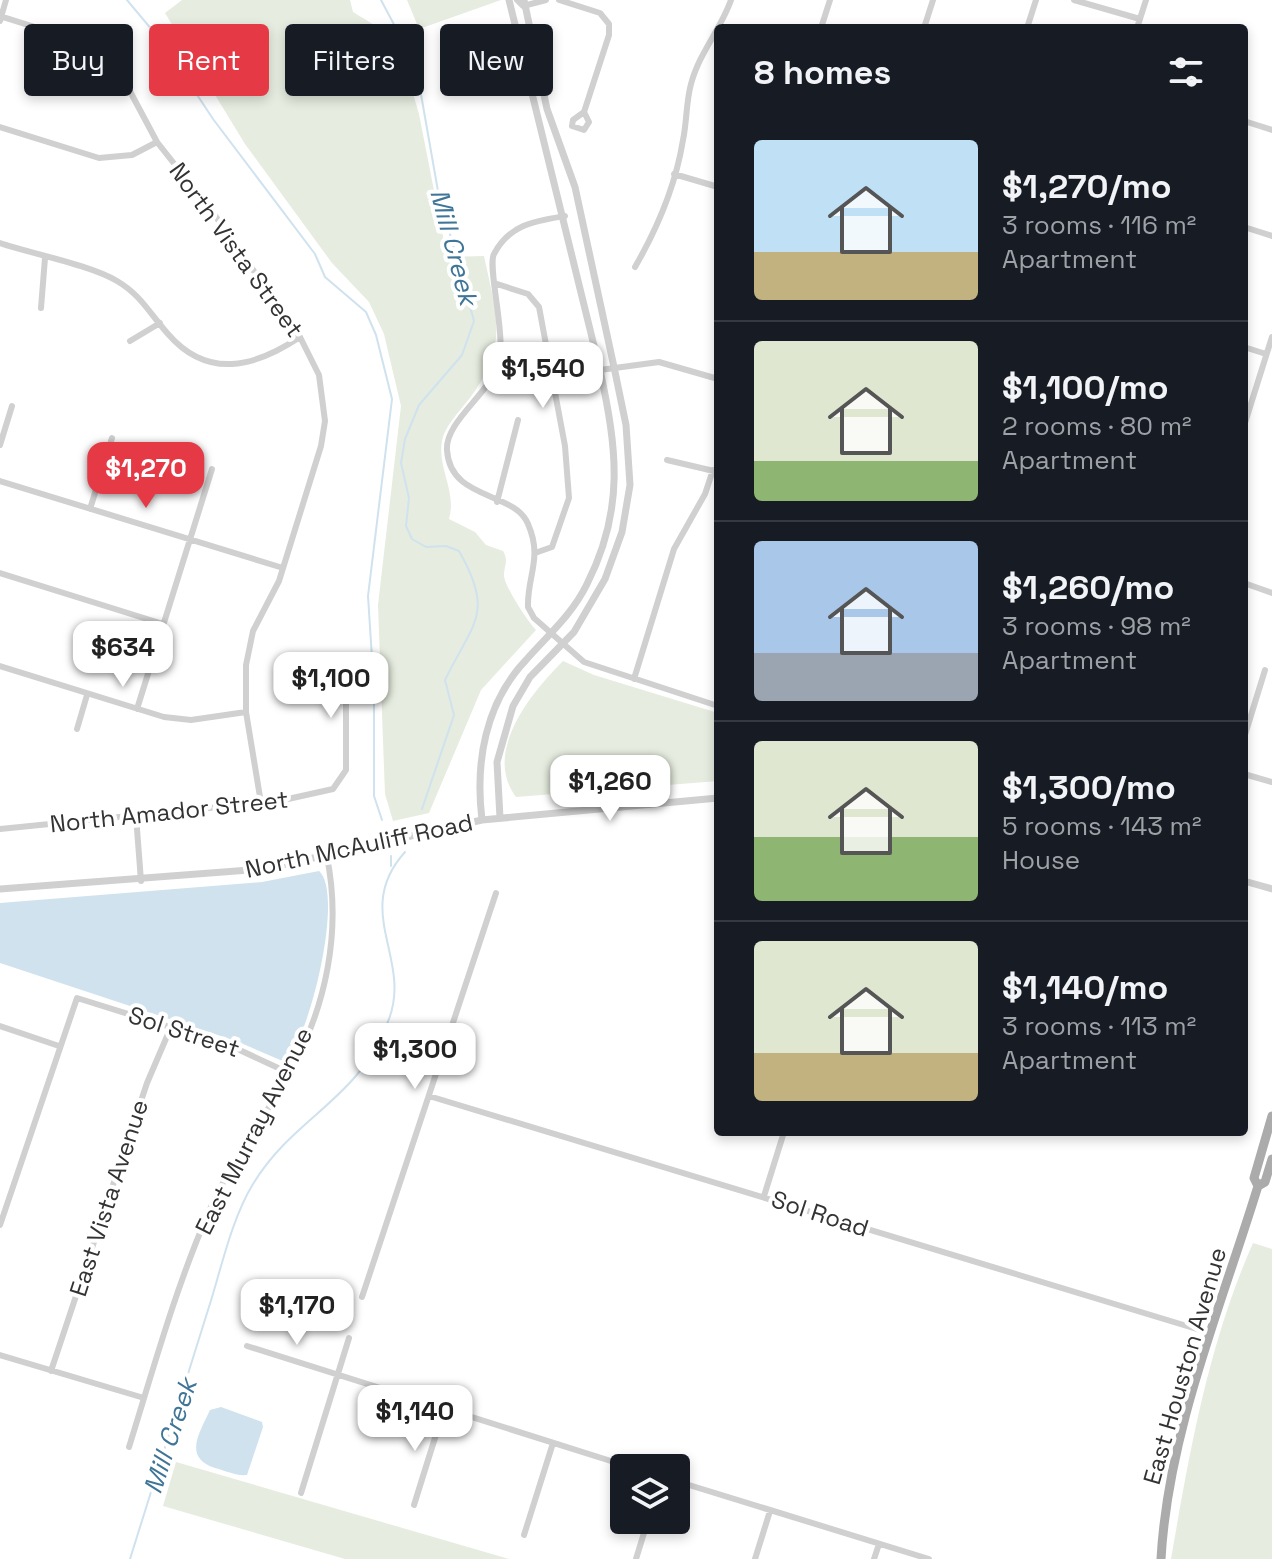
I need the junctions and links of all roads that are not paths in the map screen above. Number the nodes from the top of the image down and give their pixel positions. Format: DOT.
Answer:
graph roads {
  1 [pos="6,0"];
  2 [pos="509,0"];
  3 [pos="517,0"];
  4 [pos="546,0"];
  5 [pos="559,0"];
  6 [pos="731,0"];
  7 [pos="830,0"];
  8 [pos="933,0"];
  9 [pos="1036,0"];
  10 [pos="1074,0"];
  11 [pos="1146,0"];
  12 [pos="525,2"];
  13 [pos="1,18"];
  14 [pos="1140,19"];
  15 [pos="718,24"];
  16 [pos="822,24"];
  17 [pos="925,24"];
  18 [pos="1028,24"];
  19 [pos="1138,24"];
  20 [pos="714,31"];
  21 [pos="584,112"];
  22 [pos="1248,122"];
  23 [pos="0,127"];
  24 [pos="1272,130"];
  25 [pos="157,142"];
  26 [pos="674,174"];
  27 [pos="714,186"];
  28 [pos="565,216"];
  29 [pos="1248,228"];
  30 [pos="1272,236"];
  31 [pos="0,243"];
  32 [pos="45,258"];
  33 [pos="635,267"];
  34 [pos="494,283"];
  35 [pos="41,308"];
  36 [pos="160,323"];
  37 [pos="300,337"];
  38 [pos="1272,337"];
  39 [pos="130,341"];
  40 [pos="1248,348"];
  41 [pos="1266,354"];
  42 [pos="614,367"];
  43 [pos="600,370"];
  44 [pos="714,378"];
  45 [pos="12,406"];
  46 [pos="1248,413"];
  47 [pos="518,420"];
  48 [pos="112,438"];
  49 [pos="0,445"];
  50 [pos="667,460"];
  51 [pos="212,469"];
  52 [pos="714,471"];
  53 [pos="714,475"];
  54 [pos="0,481"];
  55 [pos="497,502"];
  56 [pos="90,509"];
  57 [pos="190,539"];
  58 [pos="535,553"];
  59 [pos="283,568"];
  60 [pos="0,573"];
  61 [pos="1248,584"];
  62 [pos="1272,593"];
  63 [pos="163,624"];
  64 [pos="552,635"];
  65 [pos="563,644"];
  66 [pos="342,658"];
  67 [pos="0,666"];
  68 [pos="1265,670"];
  69 [pos="634,679"];
  70 [pos="87,695"];
  71 [pos="714,704"];
  72 [pos="137,709"];
  73 [pos="246,712"];
  74 [pos="1248,725"];
  75 [pos="77,729"];
  76 [pos="1248,775"];
  77 [pos="1272,782"];
  78 [pos="714,798"];
  79 [pos="261,803"];
  80 [pos="136,816"];
  81 [pos="500,818"];
  82 [pos="482,820"];
  83 [pos="0,829"];
  84 [pos="327,857"];
  85 [pos="141,881"];
  86 [pos="1248,882"];
  87 [pos="0,889"];
  88 [pos="1272,889"];
  89 [pos="496,893"];
  90 [pos="0,1026"];
  91 [pos="171,1027"];
  92 [pos="59,1046"];
  93 [pos="289,1073"];
  94 [pos="429,1096"];
  95 [pos="1272,1116"];
  96 [pos="783,1136"];
  97 [pos="1272,1159"];
  98 [pos="1258,1186"];
  99 [pos="764,1196"];
  100 [pos="0,1225"];
  101 [pos="362,1297"];
  102 [pos="1211,1334"];
  103 [pos="349,1338"];
  104 [pos="247,1346"];
  105 [pos="0,1355"];
  106 [pos="51,1371"];
  107 [pos="337,1376"];
  108 [pos="144,1398"];
  109 [pos="444,1409"];
  110 [pos="553,1443"];
  111 [pos="129,1447"];
  112 [pos="610,1461"];
  113 [pos="690,1485"];
  114 [pos="301,1493"];
  115 [pos="414,1505"];
  116 [pos="770,1511"];
  117 [pos="644,1534"];
  118 [pos="524,1535"];
  119 [pos="879,1544"];
  120 [pos="636,1559"];
  121 [pos="755,1559"];
  122 [pos="874,1559"];
  123 [pos="929,1559"];
  124 [pos="1161,1559"];
  1 -- 13 [label="street"];
  2 -- 28 [label="street"];
  3 -- 12 [label="street"];
  4 -- 12 [label="street"];
  5 -- 21 [label="street"];
  6 -- 15 [label="street"];
  7 -- 16 [label="street"];
  8 -- 17 [label="street"];
  9 -- 18 [label="street"];
  10 -- 14 [label="street"];
  11 -- 14 [label="street"];
  12 -- 42 [label="street"];
  13 -- 25 [label="street, North Vista Street"];
  14 -- 19 [label="street"];
  20 -- 26 [label="street"];
  22 -- 24 [label="street"];
  23 -- 25 [label="street"];
  25 -- 37 [label="street, North Vista Street"];
  26 -- 27 [label="street"];
  26 -- 33 [label="street"];
  28 -- 34 [label="street"];
  28 -- 43 [label="street"];
  29 -- 30 [label="street"];
  31 -- 32 [label="street"];
  32 -- 35 [label="street"];
  32 -- 36 [label="street"];
  34 -- 55 [label="street"];
  34 -- 58 [label="street"];
  36 -- 37 [label="street"];
  36 -- 39 [label="street"];
  37 -- 59 [label="street, North Vista Street"];
  38 -- 41 [label="street"];
  40 -- 41 [label="street"];
  41 -- 46 [label="street"];
  42 -- 43 [label="street"];
  42 -- 44 [label="street"];
  42 -- 65 [label="street"];
  43 -- 64 [label="street"];
  45 -- 49 [label="street"];
  47 -- 55 [label="street"];
  48 -- 56 [label="street"];
  50 -- 52 [label="street"];
  51 -- 57 [label="street"];
  53 -- 69 [label="street"];
  54 -- 56 [label="street"];
  55 -- 58 [label="street"];
  56 -- 57 [label="street"];
  57 -- 59 [label="street"];
  57 -- 63 [label="street"];
  58 -- 64 [label="street"];
  59 -- 73 [label="street, North Vista Street"];
  60 -- 63 [label="street"];
  61 -- 62 [label="street"];
  63 -- 72 [label="street"];
  64 -- 65 [label="street"];
  64 -- 82 [label="street"];
  65 -- 69 [label="street"];
  65 -- 81 [label="street"];
  66 -- 79 [label="street, North Amador Street"];
  67 -- 70 [label="street"];
  68 -- 74 [label="street"];
  69 -- 71 [label="street"];
  70 -- 72 [label="street"];
  70 -- 75 [label="street"];
  72 -- 73 [label="street"];
  73 -- 79 [label="street, North Vista Street"];
  76 -- 77 [label="street"];
  78 -- 81 [label="street, North McAuliff Road"];
  79 -- 80 [label="street, North Amador Street"];
  80 -- 83 [label="street, North Amador Street"];
  80 -- 85 [label="street"];
  81 -- 82 [label="street, North McAuliff Road"];
  82 -- 84 [label="street, North McAuliff Road"];
  84 -- 85 [label="street, North McAuliff Road"];
  84 -- 93 [label="street, East Murray Avenue"];
  85 -- 87 [label="street, North McAuliff Road"];
  86 -- 88 [label="street"];
  89 -- 94 [label="street"];
  90 -- 92 [label="street"];
  91 -- 92 [label="street, Sol Street"];
  91 -- 93 [label="street, Sol Street"];
  91 -- 106 [label="street, East Vista Avenue"];
  92 -- 100 [label="street"];
  93 -- 108 [label="street, East Murray Avenue"];
  94 -- 99 [label="street, Sol Road"];
  94 -- 101 [label="street"];
  95 -- 98 [label="main road, East Houston Avenue"];
  96 -- 99 [label="street"];
  97 -- 98 [label="main road, East Houston Avenue"];
  98 -- 102 [label="main road, East Houston Avenue"];
  99 -- 102 [label="street, Sol Road"];
  102 -- 124 [label="main road, East Houston Avenue"];
  103 -- 107 [label="street"];
  104 -- 107 [label="street"];
  105 -- 106 [label="street"];
  106 -- 108 [label="street"];
  107 -- 109 [label="street"];
  107 -- 114 [label="street"];
  108 -- 111 [label="street, East Murray Avenue"];
  109 -- 110 [label="street"];
  109 -- 115 [label="street"];
  110 -- 112 [label="street"];
  110 -- 118 [label="street"];
  113 -- 116 [label="street"];
  116 -- 119 [label="street"];
  116 -- 121 [label="street"];
  117 -- 120 [label="street"];
  119 -- 122 [label="street"];
  119 -- 123 [label="street"];
}
